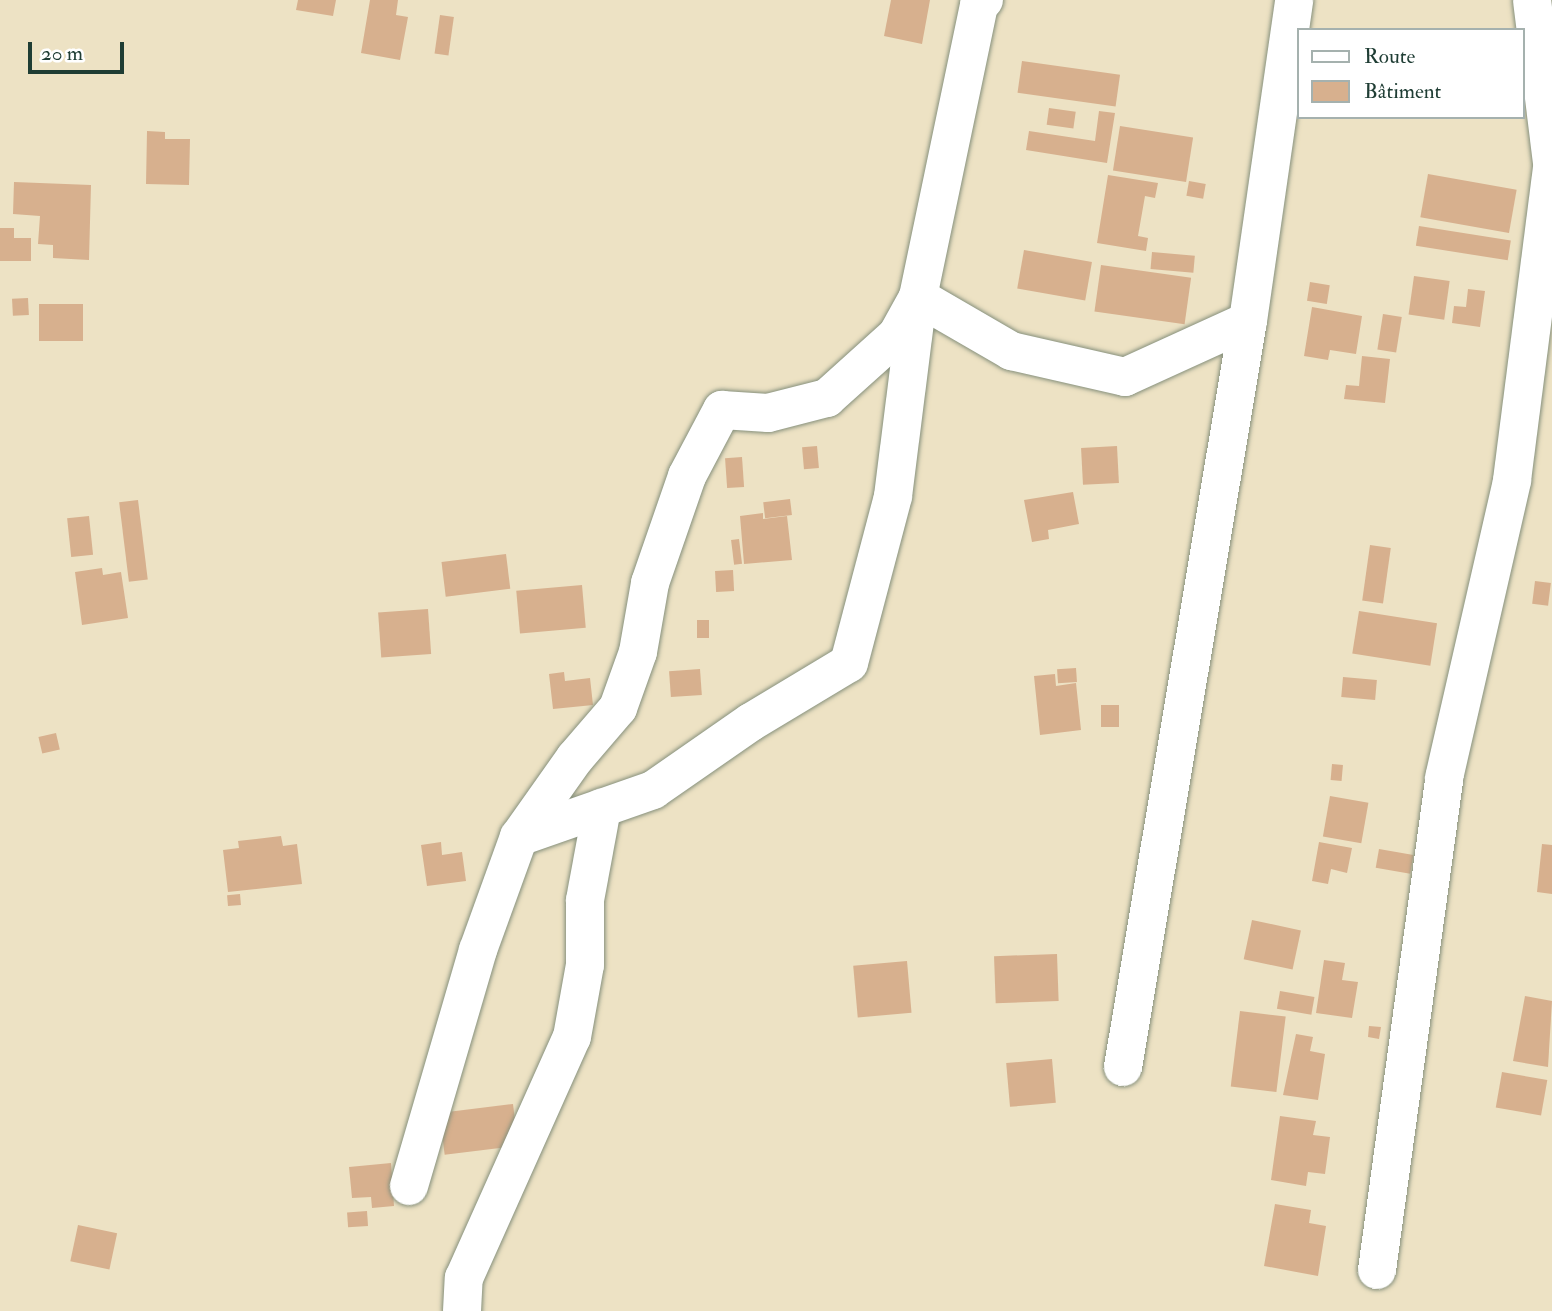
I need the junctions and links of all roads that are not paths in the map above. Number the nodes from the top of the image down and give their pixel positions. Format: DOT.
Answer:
graph roads {
  1 [pos="985,0"];
  2 [pos="1294,0"];
  3 [pos="1532,0"];
  4 [pos="1552,164"];
  5 [pos="1552,169"];
  6 [pos="918,297"];
  7 [pos="1248,321"];
  8 [pos="602,808"];
  9 [pos="519,837"];
  10 [pos="1123,1067"];
  11 [pos="409,1186"];
  12 [pos="1377,1270"];
  13 [pos="461,1311"];
  1 -- 6 [label="street"];
  2 -- 7 [label="street"];
  3 -- 4 [label="street"];
  5 -- 12 [label="street"];
  6 -- 7 [label="street"];
  6 -- 8 [label="street"];
  6 -- 9 [label="street"];
  7 -- 10 [label="street"];
  8 -- 9 [label="street"];
  8 -- 13 [label="street"];
  9 -- 11 [label="street"];
}
